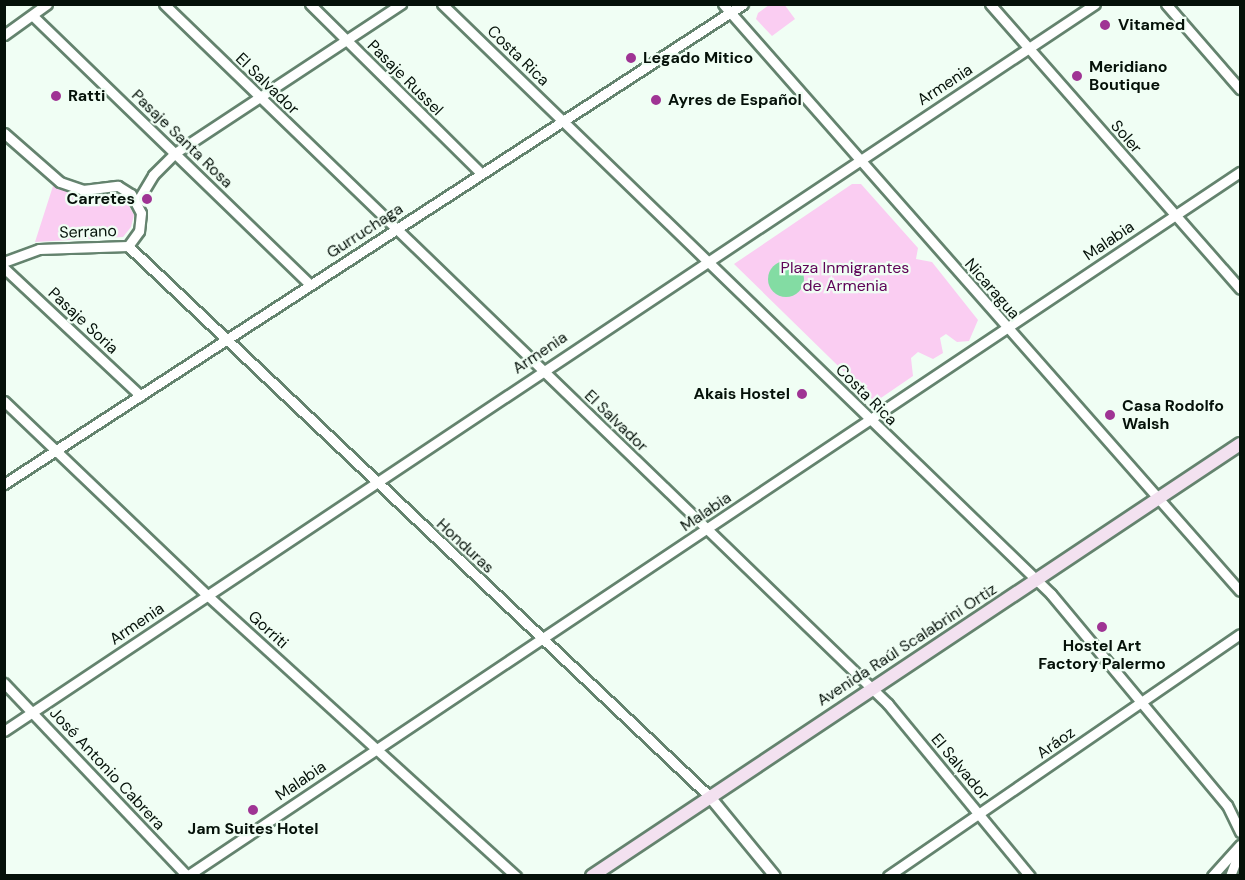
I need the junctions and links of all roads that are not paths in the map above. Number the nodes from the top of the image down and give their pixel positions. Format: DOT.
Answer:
graph roads {
  1 [pos="47,4"];
  2 [pos="164,4"];
  3 [pos="310,4"];
  4 [pos="401,4"];
  5 [pos="442,4"];
  6 [pos="723,4"];
  7 [pos="742,4"];
  8 [pos="990,4"];
  9 [pos="1095,4"];
  10 [pos="1166,4"];
  11 [pos="730,12"];
  12 [pos="33,16"];
  13 [pos="4,35"];
  14 [pos="346,40"];
  15 [pos="1028,48"];
  16 [pos="1240,89"];
  17 [pos="261,99"];
  18 [pos="563,120"];
  19 [pos="4,133"];
  20 [pos="175,153"];
  21 [pos="859,160"];
  22 [pos="480,172"];
  23 [pos="1240,172"];
  24 [pos="137,202"];
  25 [pos="1175,216"];
  26 [pos="395,228"];
  27 [pos="128,246"];
  28 [pos="708,261"];
  29 [pos="4,262"];
  30 [pos="4,268"];
  31 [pos="310,284"];
  32 [pos="1240,289"];
  33 [pos="1007,328"];
  34 [pos="224,342"];
  35 [pos="542,370"];
  36 [pos="141,396"];
  37 [pos="4,401"];
  38 [pos="869,420"];
  39 [pos="1240,444"];
  40 [pos="57,449"];
  41 [pos="374,481"];
  42 [pos="4,484"];
  43 [pos="1159,496"];
  44 [pos="707,529"];
  45 [pos="1036,580"];
  46 [pos="1240,591"];
  47 [pos="207,595"];
  48 [pos="1240,634"];
  49 [pos="544,642"];
  50 [pos="4,683"];
  51 [pos="871,687"];
  52 [pos="1142,703"];
  53 [pos="32,712"];
  54 [pos="4,731"];
  55 [pos="377,749"];
  56 [pos="710,797"];
  57 [pos="980,814"];
  58 [pos="1240,832"];
  59 [pos="1240,844"];
  60 [pos="1240,850"];
  61 [pos="187,876"];
  62 [pos="516,876"];
  63 [pos="592,876"];
  64 [pos="775,876"];
  65 [pos="888,876"];
  66 [pos="1030,876"];
  67 [pos="1212,876"];
  68 [pos="1230,876"];
  1 -- 12 [label="street"];
  2 -- 17 [label="street, El Salvador"];
  3 -- 14 [label="street, Pasaje Russel"];
  4 -- 14 [label="street"];
  5 -- 18 [label="street, Costa Rica"];
  6 -- 11 [label="street, Nicaragua"];
  7 -- 11 [label="street, Gurruchaga"];
  8 -- 15 [label="street, Soler"];
  9 -- 15 [label="street, Armenia"];
  10 -- 16 [label="street"];
  11 -- 18 [label="street, Gurruchaga"];
  11 -- 21 [label="street, Nicaragua"];
  12 -- 13 [label="street"];
  12 -- 20 [label="street, Pasaje Santa Rosa"];
  14 -- 17 [label="street"];
  14 -- 22 [label="street, Pasaje Russel"];
  15 -- 21 [label="street, Armenia"];
  15 -- 25 [label="street, Soler"];
  17 -- 20 [label="street"];
  17 -- 26 [label="street, El Salvador"];
  18 -- 22 [label="street, Gurruchaga"];
  18 -- 28 [label="street, Costa Rica"];
  19 -- 24 [label="street"];
  20 -- 24 [label="street"];
  20 -- 31 [label="street, Pasaje Santa Rosa"];
  21 -- 28 [label="street, Armenia"];
  21 -- 33 [label="street, Nicaragua"];
  22 -- 26 [label="street, Gurruchaga"];
  23 -- 25 [label="street, Malabia"];
  24 -- 27 [label="street, Serrano"];
  25 -- 32 [label="street, Soler"];
  25 -- 33 [label="street, Malabia"];
  26 -- 31 [label="street, Gurruchaga"];
  26 -- 35 [label="street, El Salvador"];
  27 -- 29 [label="street, Serrano"];
  27 -- 34 [label="street, Honduras"];
  28 -- 35 [label="street, Armenia"];
  28 -- 38 [label="street, Costa Rica"];
  30 -- 36 [label="street, Pasaje Soria"];
  31 -- 34 [label="street, Gurruchaga"];
  33 -- 38 [label="street, Malabia"];
  33 -- 43 [label="street, Nicaragua"];
  34 -- 36 [label="street, Gurruchaga"];
  34 -- 41 [label="street, Honduras"];
  35 -- 41 [label="street, Armenia"];
  35 -- 44 [label="street, El Salvador"];
  36 -- 40 [label="street, Gurruchaga"];
  37 -- 40 [label="street, Gorriti"];
  38 -- 44 [label="street, Malabia"];
  38 -- 45 [label="street, Costa Rica"];
  39 -- 43 [label="main road, Avenida Raúl Scalabrini Ortiz"];
  40 -- 42 [label="street, Gurruchaga"];
  40 -- 47 [label="street, Gorriti"];
  41 -- 47 [label="street, Armenia"];
  41 -- 49 [label="street, Honduras"];
  43 -- 45 [label="main road, Avenida Raúl Scalabrini Ortiz"];
  43 -- 46 [label="street, Nicaragua"];
  44 -- 49 [label="street, Malabia"];
  44 -- 51 [label="street, El Salvador"];
  45 -- 51 [label="main road, Avenida Raúl Scalabrini Ortiz"];
  45 -- 52 [label="street, Costa Rica"];
  47 -- 53 [label="street, Armenia"];
  47 -- 55 [label="street, Gorriti"];
  48 -- 52 [label="street, Aráoz"];
  49 -- 55 [label="street, Malabia"];
  49 -- 56 [label="street, Honduras"];
  50 -- 53 [label="street, José Antonio Cabrera"];
  51 -- 56 [label="main road, Avenida Raúl Scalabrini Ortiz"];
  51 -- 57 [label="street, El Salvador"];
  52 -- 57 [label="street, Aráoz"];
  52 -- 58 [label="street, Costa Rica"];
  53 -- 54 [label="street, Armenia"];
  53 -- 61 [label="street, José Antonio Cabrera"];
  55 -- 61 [label="street, Malabia"];
  55 -- 62 [label="street, Gorriti"];
  56 -- 63 [label="main road, Avenida Raúl Scalabrini Ortiz"];
  56 -- 64 [label="street, Honduras"];
  57 -- 65 [label="street, Aráoz"];
  57 -- 66 [label="street, El Salvador"];
  59 -- 67 [label="street"];
  60 -- 68 [label="street"];
}
